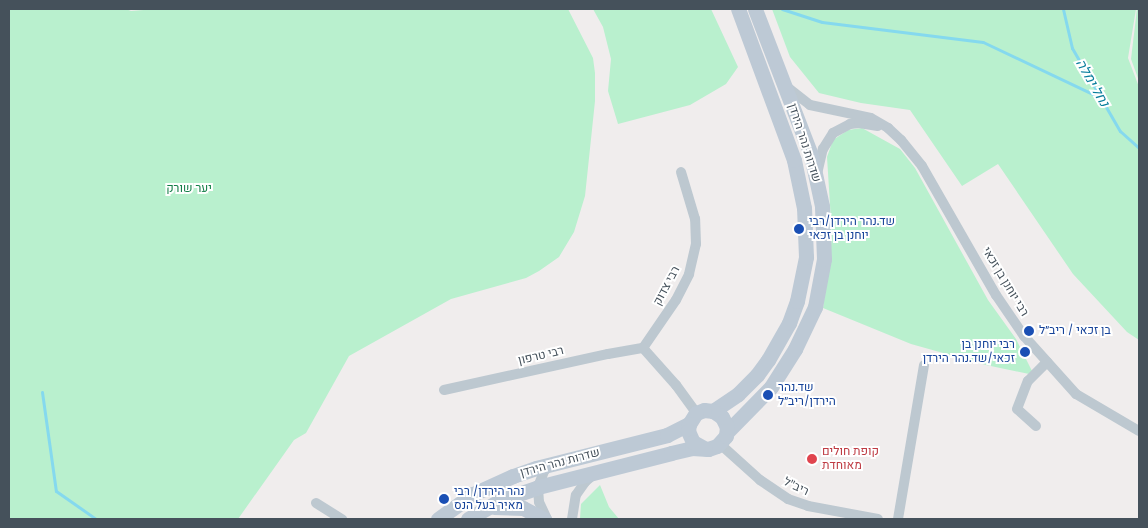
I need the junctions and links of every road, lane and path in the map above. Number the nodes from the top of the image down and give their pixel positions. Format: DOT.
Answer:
graph roads {
  1 [pos="738,9"];
  2 [pos="755,9"];
  3 [pos="785,85"];
  4 [pos="901,140"];
  5 [pos="681,172"];
  6 [pos="817,178"];
  7 [pos="644,348"];
  8 [pos="1047,362"];
  9 [pos="924,365"];
  10 [pos="444,390"];
  11 [pos="713,411"];
  12 [pos="692,419"];
  13 [pos="1036,426"];
  14 [pos="1139,430"];
  15 [pos="724,438"];
  16 [pos="704,448"];
  17 [pos="552,464"];
  18 [pos="601,470"];
  19 [pos="538,486"];
  20 [pos="316,503"];
  21 [pos="488,507"];
  22 [pos="342,519"];
  23 [pos="438,519"];
  24 [pos="468,519"];
  25 [pos="546,519"];
  26 [pos="572,519"];
  27 [pos="878,519"];
  28 [pos="898,519"];
  1 -- 11 [label="main road, שדרות נהר הירדן"];
  2 -- 3 [label="main road, שדרות נהר הירדן"];
  3 -- 4 [label="street, רבי יוחנן בן זכאי"];
  3 -- 6 [label="main road, שדרות נהר הירדן"];
  4 -- 6 [label="street, רבי יוחנן בן זכאי"];
  4 -- 8 [label="street, רבי יוחנן בן זכאי"];
  5 -- 7 [label="street, רבי צדוק"];
  6 -- 15 [label="main road, שדרות נהר הירדן"];
  7 -- 10 [label="street, רבי טרפון"];
  7 -- 12 [label="street"];
  8 -- 13 [label="street"];
  8 -- 14 [label="street, רבי יוחנן בן זכאי"];
  9 -- 28 [label="street"];
  11 -- 12 [label="main road"];
  11 -- 15 [label="main road"];
  12 -- 16 [label="main road"];
  12 -- 17 [label="main road, שדרות נהר הירדן"];
  15 -- 16 [label="main road"];
  15 -- 27 [label="street, ריב\"ל"];
  16 -- 18 [label="main road, שדרות נהר הירדן"];
  17 -- 19 [label="street"];
  17 -- 23 [label="main road, שדרות נהר הירדן"];
  18 -- 19 [label="main road, שדרות נהר הירדן"];
  18 -- 26 [label="street"];
  19 -- 21 [label="main road, שדרות נהר הירדן"];
  19 -- 25 [label="street"];
  20 -- 22 [label="street"];
  21 -- 24 [label="main road, שדרות נהר הירדן"];
  21 -- 25 [label="main road"];
}
